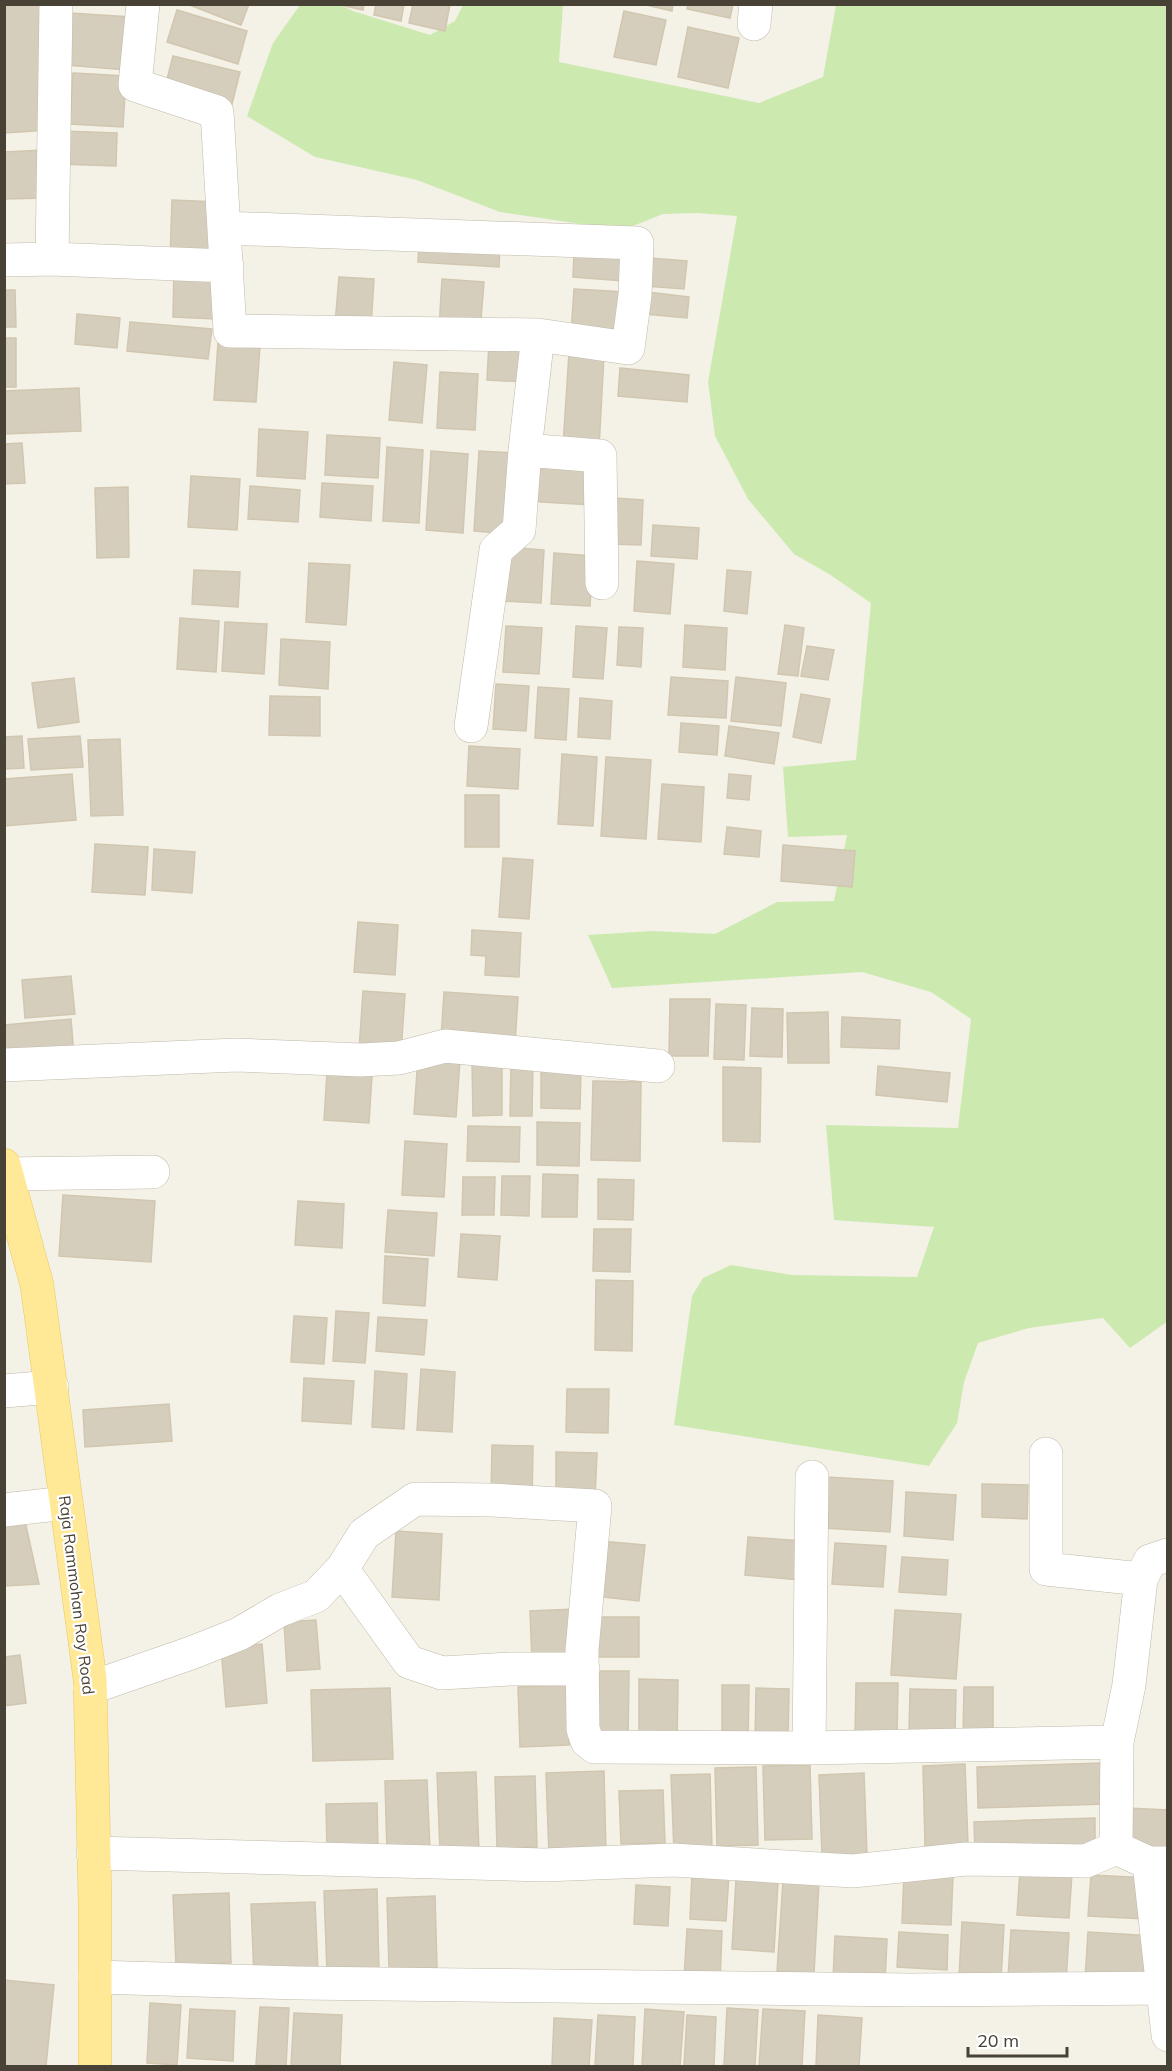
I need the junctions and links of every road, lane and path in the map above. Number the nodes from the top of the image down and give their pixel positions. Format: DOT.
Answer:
graph roads {
  1 [pos="56,4"];
  2 [pos="143,4"];
  3 [pos="224,228"];
  4 [pos="52,259"];
  5 [pos="4,260"];
  6 [pos="227,266"];
  7 [pos="538,335"];
  8 [pos="525,450"];
  9 [pos="602,583"];
  10 [pos="471,726"];
  11 [pos="4,1065"];
  12 [pos="658,1066"];
  13 [pos="5,1171"];
  14 [pos="153,1172"];
  15 [pos="52,1387"];
  16 [pos="4,1391"];
  17 [pos="1046,1454"];
  18 [pos="812,1477"];
  19 [pos="66,1503"];
  20 [pos="4,1510"];
  21 [pos="1167,1555"];
  22 [pos="342,1569"];
  23 [pos="1141,1579"];
  24 [pos="583,1669"];
  25 [pos="90,1688"];
  26 [pos="1117,1742"];
  27 [pos="809,1748"];
  28 [pos="1116,1848"];
  29 [pos="93,1853"];
  30 [pos="1158,1863"];
  31 [pos="95,1977"];
  32 [pos="1166,1989"];
  33 [pos="1167,2035"];
  34 [pos="95,2067"];
  1 -- 4 [label="street"];
  2 -- 3 [label="street"];
  3 -- 6 [label="street"];
  3 -- 7 [label="street"];
  4 -- 5 [label="street"];
  4 -- 6 [label="street"];
  6 -- 7 [label="street"];
  7 -- 8 [label="street"];
  8 -- 9 [label="street"];
  8 -- 10 [label="street"];
  11 -- 12 [label="street"];
  13 -- 14 [label="street"];
  13 -- 15 [label="main road, Raja Rammohan Roy Road"];
  15 -- 16 [label="street"];
  15 -- 19 [label="main road, Raja Rammohan Roy Road"];
  17 -- 23 [label="street"];
  18 -- 27 [label="street"];
  19 -- 20 [label="street"];
  19 -- 25 [label="main road, Raja Rammohan Roy Road"];
  21 -- 23 [label="street"];
  22 -- 24 [label="street"];
  22 -- 24 [label="street"];
  22 -- 25 [label="street"];
  23 -- 26 [label="street"];
  24 -- 27 [label="street"];
  25 -- 29 [label="main road, Raja Rammohan Roy Road"];
  26 -- 27 [label="street"];
  26 -- 28 [label="street"];
  28 -- 29 [label="street"];
  28 -- 30 [label="street"];
  29 -- 31 [label="main road, Raja Rammohan Roy Road"];
  30 -- 32 [label="street"];
  31 -- 32 [label="street"];
  31 -- 34 [label="main road, Raja Rammohan Roy Road"];
  32 -- 33 [label="street"];
}
